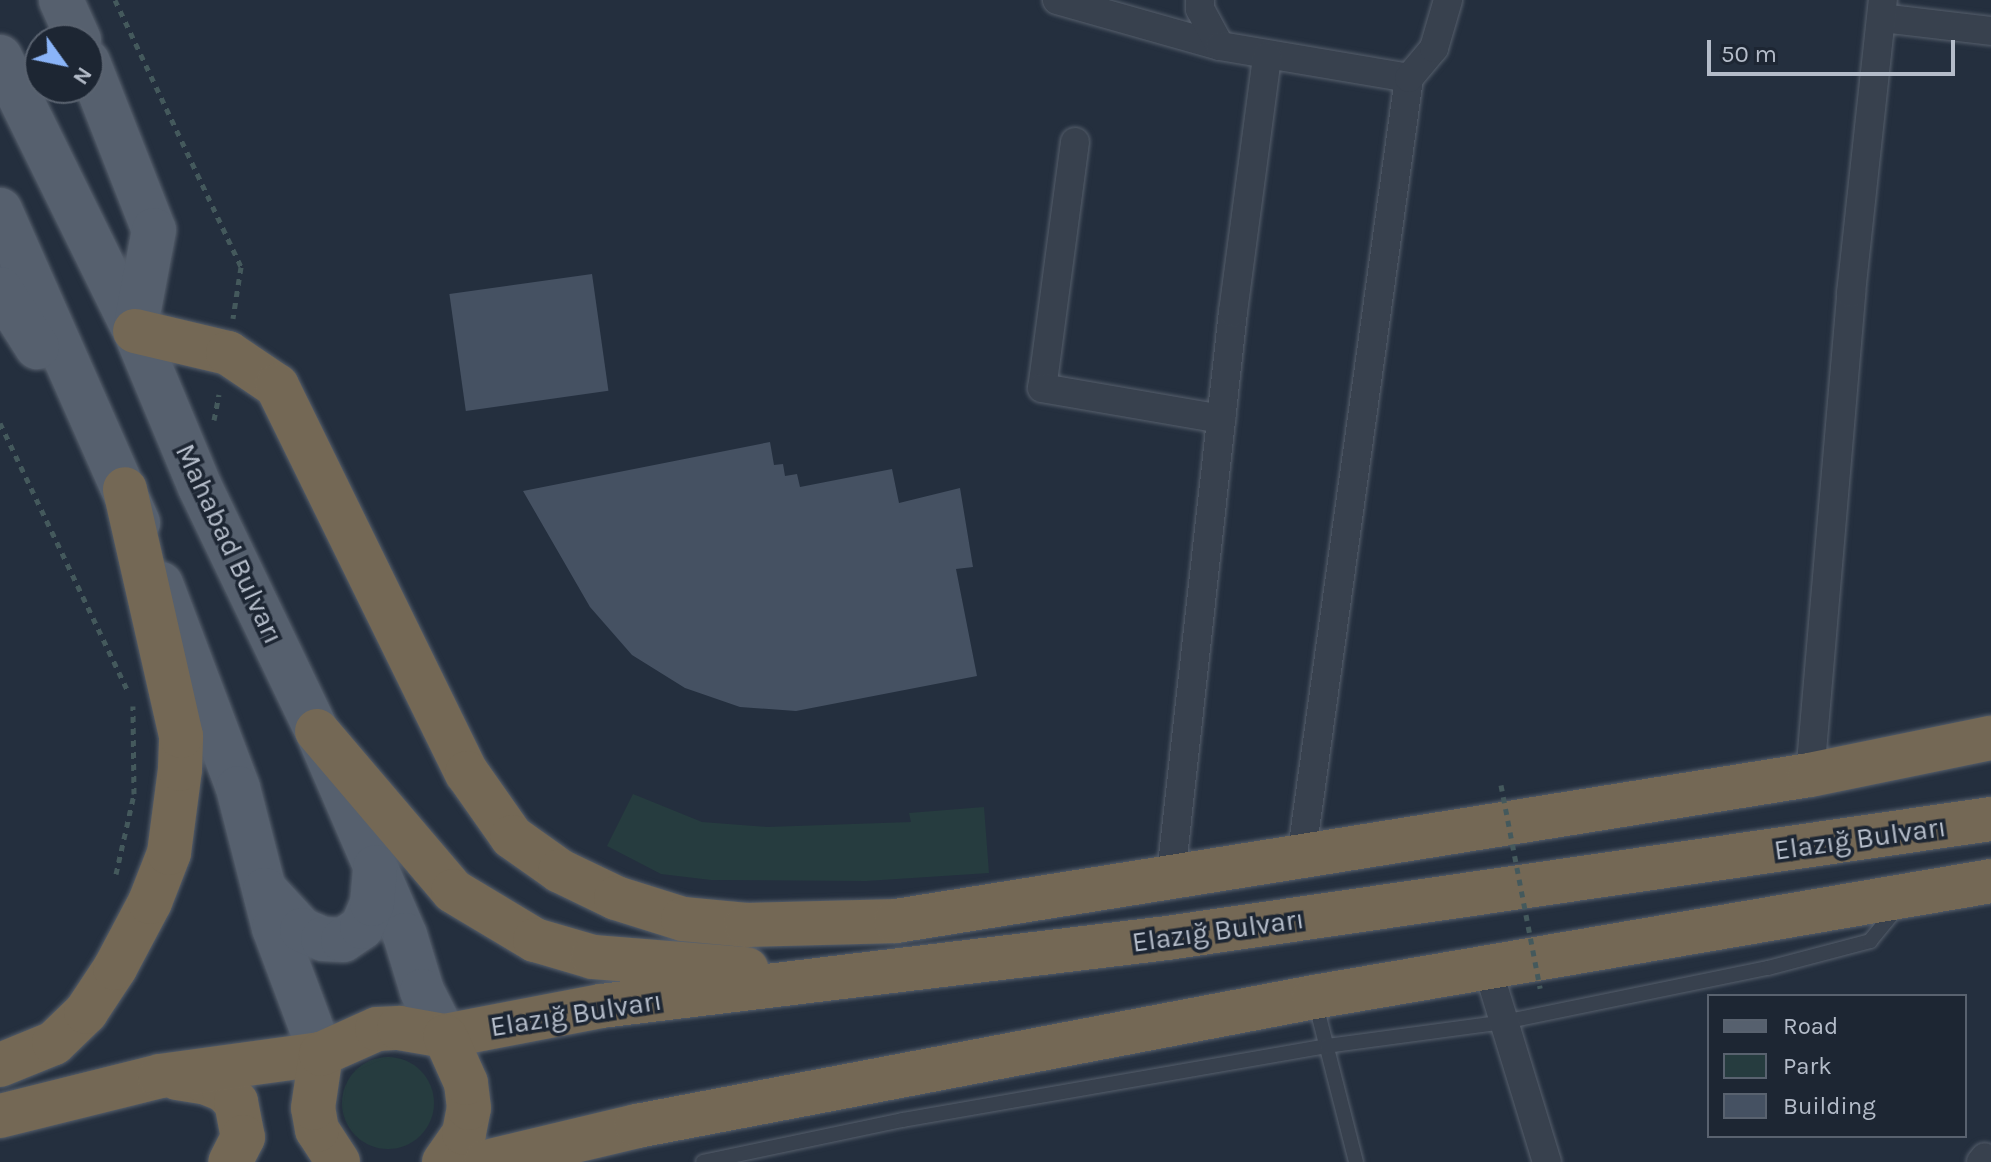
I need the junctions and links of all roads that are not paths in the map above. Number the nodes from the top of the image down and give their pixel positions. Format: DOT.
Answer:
graph roads {
  1 [pos="61,0"];
  2 [pos="1057,0"];
  3 [pos="1200,0"];
  4 [pos="1448,0"];
  5 [pos="1882,9"];
  6 [pos="72,24"];
  7 [pos="1991,31"];
  8 [pos="1220,46"];
  9 [pos="1267,56"];
  10 [pos="0,57"];
  11 [pos="1409,78"];
  12 [pos="104,103"];
  13 [pos="1075,142"];
  14 [pos="0,210"];
  15 [pos="0,289"];
  16 [pos="135,331"];
  17 [pos="1221,419"];
  18 [pos="125,489"];
  19 [pos="317,731"];
  20 [pos="1991,738"];
  21 [pos="1810,775"];
  22 [pos="1991,793"];
  23 [pos="1991,819"];
  24 [pos="1911,832"];
  25 [pos="1301,858"];
  26 [pos="375,867"];
  27 [pos="1171,875"];
  28 [pos="1991,881"];
  29 [pos="264,888"];
  30 [pos="1991,889"];
  31 [pos="1929,891"];
  32 [pos="1487,966"];
  33 [pos="858,976"];
  34 [pos="1314,997"];
  35 [pos="1504,1022"];
  36 [pos="445,1036"];
  37 [pos="1327,1046"];
  38 [pos="321,1054"];
  39 [pos="0,1065"];
  40 [pos="160,1076"];
  41 [pos="0,1116"];
  42 [pos="230,1162"];
  43 [pos="338,1162"];
  44 [pos="444,1162"];
  45 [pos="486,1162"];
  46 [pos="703,1162"];
  47 [pos="1356,1162"];
  48 [pos="1547,1162"];
  1 -- 6 [label="main road"];
  2 -- 8 [label="street"];
  3 -- 8 [label="street"];
  4 -- 11 [label="street"];
  5 -- 7 [label="street"];
  5 -- 21 [label="street"];
  8 -- 9 [label="street"];
  9 -- 11 [label="street"];
  9 -- 17 [label="street"];
  10 -- 16 [label="main road, Mahabad Bulvarı"];
  11 -- 25 [label="street"];
  12 -- 16 [label="main road"];
  13 -- 17 [label="street"];
  14 -- 18 [label="main road"];
  15 -- 18 [label="main road"];
  16 -- 19 [label="main road, Mahabad Bulvarı"];
  16 -- 27 [label="highway"];
  17 -- 27 [label="street"];
  18 -- 29 [label="main road"];
  18 -- 39 [label="highway"];
  19 -- 26 [label="main road, Mahabad Bulvarı"];
  19 -- 33 [label="highway"];
  20 -- 21 [label="highway"];
  21 -- 25 [label="highway"];
  22 -- 24 [label="highway"];
  23 -- 24 [label="highway, Elazığ Bulvarı"];
  24 -- 33 [label="highway, Elazığ Bulvarı"];
  25 -- 27 [label="highway"];
  26 -- 29 [label="main road"];
  26 -- 36 [label="main road, Mahabad Bulvarı"];
  28 -- 31 [label="highway"];
  29 -- 38 [label="main road"];
  30 -- 31 [label="highway"];
  31 -- 32 [label="highway"];
  31 -- 35 [label="lane"];
  32 -- 34 [label="highway"];
  32 -- 35 [label="street"];
  33 -- 36 [label="highway, Elazığ Bulvarı"];
  34 -- 37 [label="lane"];
  34 -- 45 [label="highway"];
  35 -- 37 [label="lane"];
  35 -- 48 [label="street"];
  36 -- 38 [label="highway"];
  36 -- 44 [label="highway"];
  37 -- 46 [label="lane"];
  37 -- 47 [label="lane"];
  38 -- 40 [label="highway"];
  38 -- 43 [label="highway"];
  40 -- 41 [label="highway"];
  40 -- 42 [label="highway"];
}
